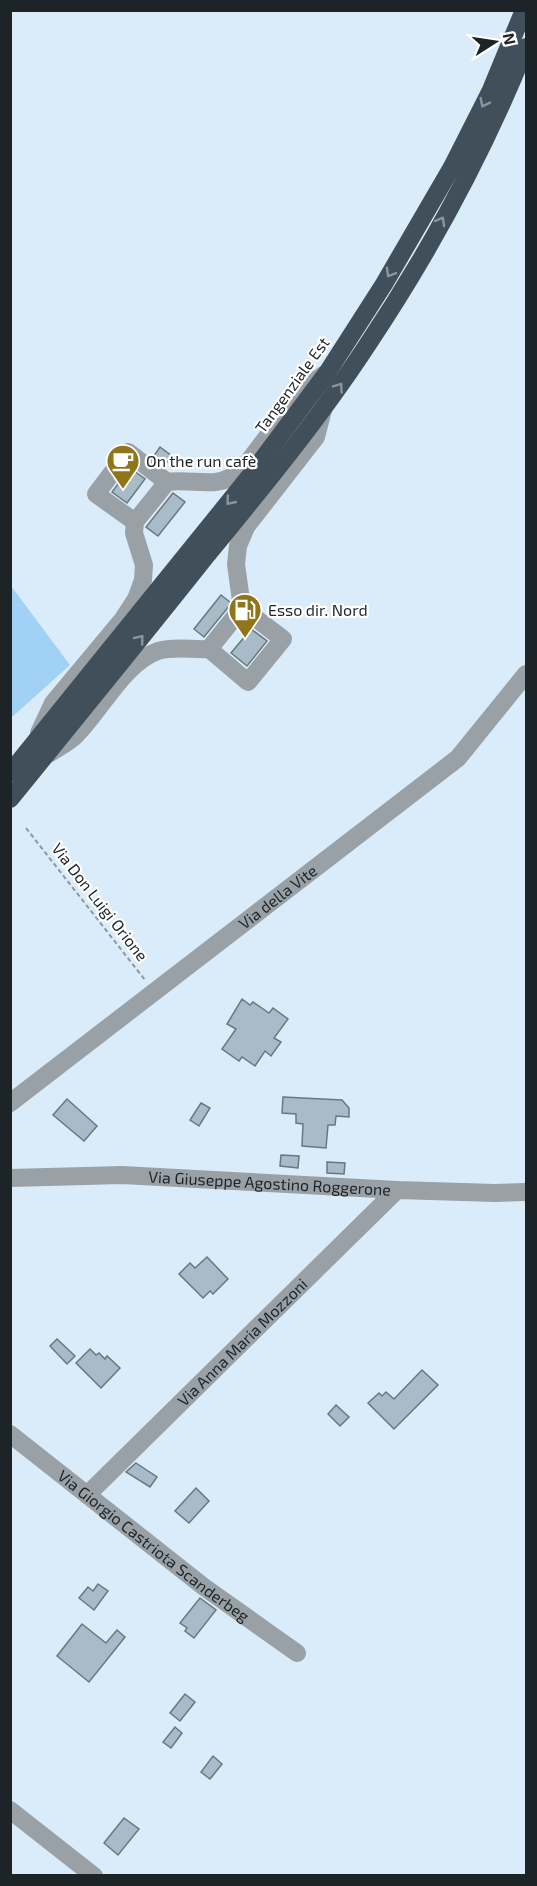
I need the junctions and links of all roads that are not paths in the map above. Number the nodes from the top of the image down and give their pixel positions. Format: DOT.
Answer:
graph roads {
  1 [pos="517,10"];
  2 [pos="524,10"];
  3 [pos="526,47"];
  4 [pos="506,55"];
  5 [pos="526,63"];
  6 [pos="510,86"];
  7 [pos="327,373"];
  8 [pos="323,410"];
  9 [pos="167,482"];
  10 [pos="135,522"];
  11 [pos="242,608"];
  12 [pos="209,649"];
  13 [pos="526,674"];
  14 [pos="39,750"];
  15 [pos="10,773"];
  16 [pos="10,799"];
  17 [pos="10,1103"];
  18 [pos="10,1178"];
  19 [pos="397,1190"];
  20 [pos="526,1192"];
  21 [pos="10,1434"];
  22 [pos="87,1495"];
  23 [pos="297,1653"];
  24 [pos="10,1810"];
  25 [pos="94,1875"];
  1 -- 4 [label="highway"];
  2 -- 4 [label="highway, Tangenziale Est"];
  3 -- 6 [label="highway, Tangenziale Est"];
  4 -- 7 [label="highway, Tangenziale Est, one-way"];
  5 -- 6 [label="highway"];
  8 -- 6 [label="highway, Tangenziale Est, one-way"];
  7 -- 9 [label="street"];
  7 -- 14 [label="highway, Tangenziale Est, one-way"];
  8 -- 11 [label="street"];
  14 -- 8 [label="highway, Tangenziale Est, one-way"];
  9 -- 10 [label="street"];
  9 -- 10 [label="street"];
  10 -- 14 [label="street"];
  11 -- 12 [label="street"];
  11 -- 12 [label="street"];
  12 -- 14 [label="street"];
  13 -- 17 [label="street, Via della Vite"];
  14 -- 15 [label="highway, Tangenziale Est"];
  14 -- 16 [label="highway, Tangenziale Est"];
  18 -- 19 [label="street, Via Giuseppe Agostino Roggerone"];
  19 -- 20 [label="street, Via Giuseppe Agostino Roggerone"];
  19 -- 22 [label="street, Via Anna Maria Mozzoni"];
  21 -- 22 [label="street, Via Giorgio Castriota Scanderbeg"];
  22 -- 23 [label="street, Via Giorgio Castriota Scanderbeg"];
  24 -- 25 [label="street"];
}
